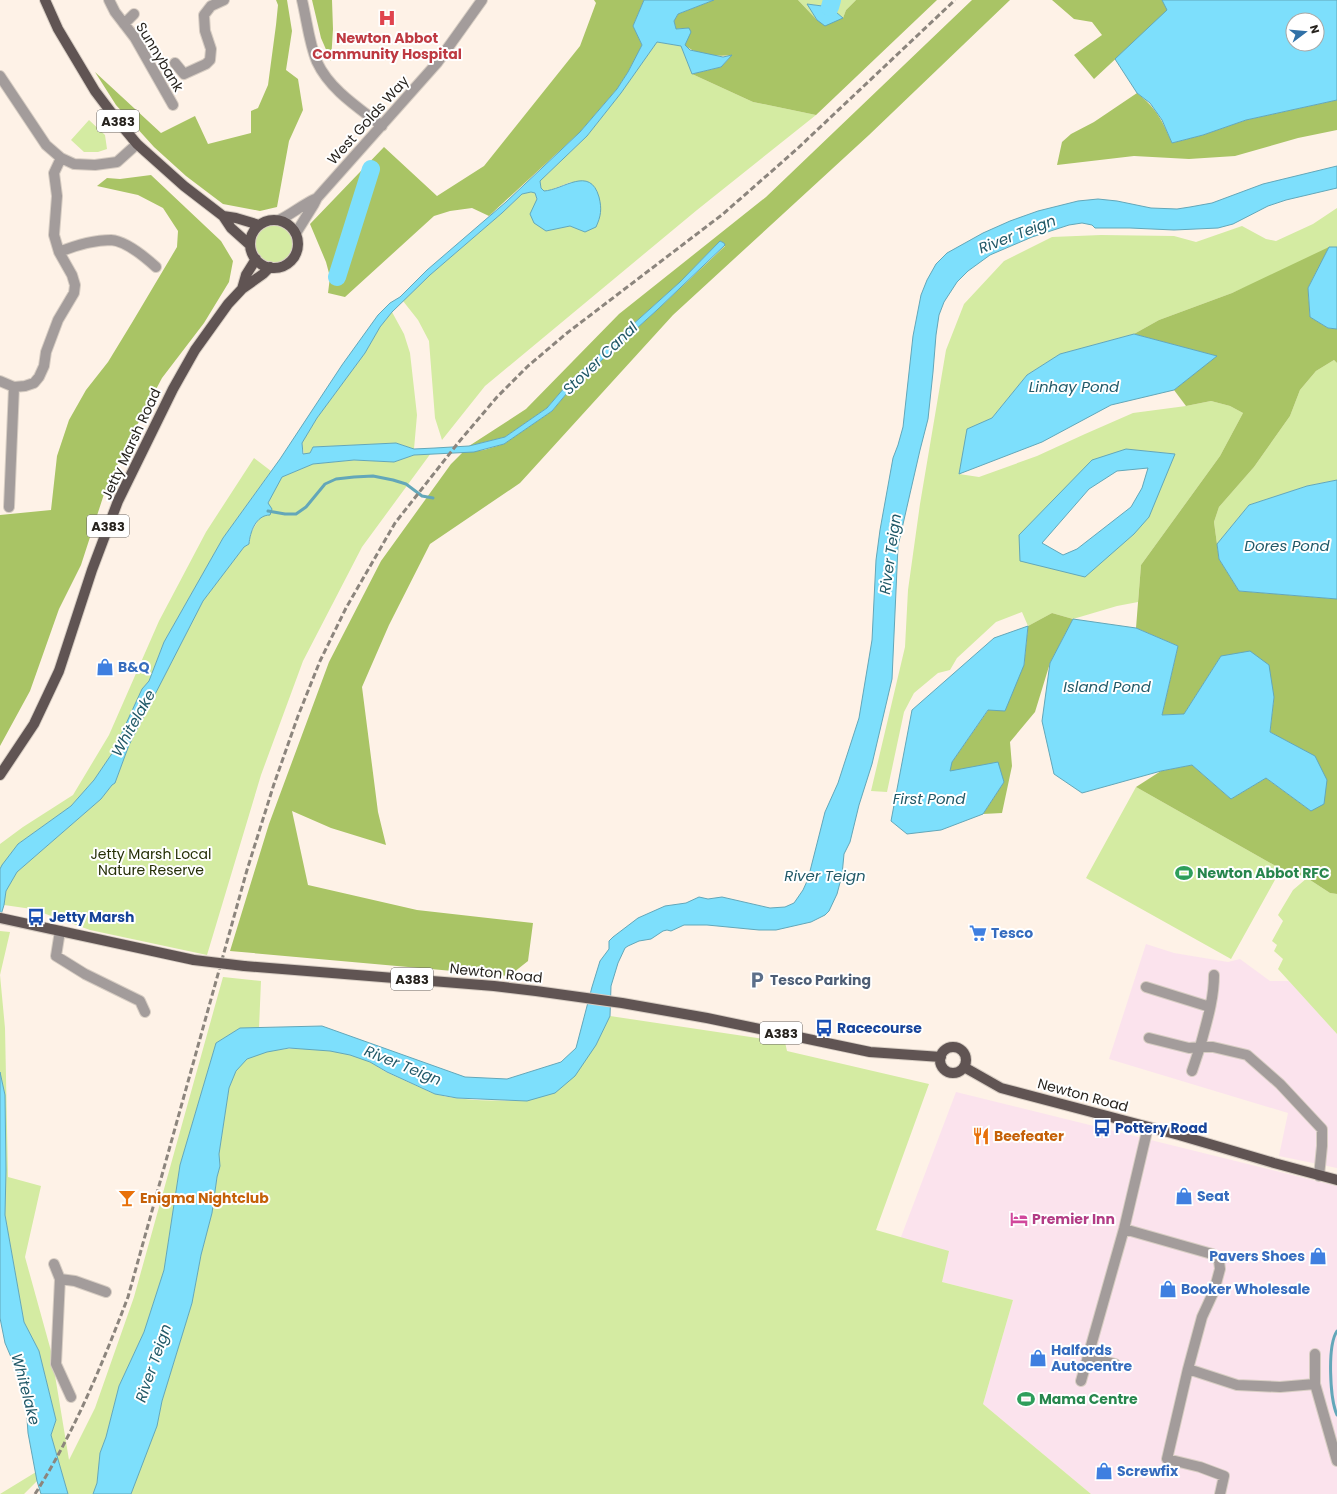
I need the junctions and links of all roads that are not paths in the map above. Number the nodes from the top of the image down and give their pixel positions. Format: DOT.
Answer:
graph roads {
  1 [pos="45,0"];
  2 [pos="109,0"];
  3 [pos="302,0"];
  4 [pos="482,0"];
  5 [pos="220,1"];
  6 [pos="134,14"];
  7 [pos="124,24"];
  8 [pos="175,63"];
  9 [pos="0,76"];
  10 [pos="173,105"];
  11 [pos="382,126"];
  12 [pos="137,144"];
  13 [pos="61,158"];
  14 [pos="317,198"];
  15 [pos="223,216"];
  16 [pos="279,220"];
  17 [pos="259,225"];
  18 [pos="296,233"];
  19 [pos="250,245"];
  20 [pos="59,252"];
  21 [pos="256,259"];
  22 [pos="156,267"];
  23 [pos="270,267"];
  24 [pos="242,289"];
  25 [pos="0,381"];
  26 [pos="14,387"];
  27 [pos="5,492"];
  28 [pos="9,507"];
  29 [pos="0,775"];
  30 [pos="3,918"];
  31 [pos="60,931"];
  32 [pos="1214,975"];
  33 [pos="1146,987"];
  34 [pos="1210,1007"];
  35 [pos="145,1012"];
  36 [pos="1149,1038"];
  37 [pos="1200,1047"];
  38 [pos="941,1057"];
  39 [pos="964,1067"];
  40 [pos="1192,1072"];
  41 [pos="1148,1127"];
  42 [pos="1319,1176"];
  43 [pos="1337,1180"];
  44 [pos="1124,1230"];
  45 [pos="54,1264"];
  46 [pos="60,1279"];
  47 [pos="106,1292"];
  48 [pos="1315,1354"];
  49 [pos="1088,1357"];
  50 [pos="1114,1364"];
  51 [pos="1188,1369"];
  52 [pos="1081,1381"];
  53 [pos="1315,1384"];
  54 [pos="71,1396"];
  55 [pos="1337,1462"];
  56 [pos="1220,1494"];
  1 -- 12 [label="main road, A383"];
  2 -- 7 [label="street, Sunnybank"];
  3 -- 11 [label="street"];
  4 -- 11 [label="street, West Golds Way"];
  5 -- 8 [label="street"];
  6 -- 7 [label="street, Sunnybank"];
  7 -- 10 [label="street, Sunnybank"];
  9 -- 13 [label="street"];
  11 -- 14 [label="street, West Golds Way"];
  12 -- 13 [label="street"];
  12 -- 15 [label="main road, A383"];
  13 -- 20 [label="street"];
  14 -- 16 [label="street, West Golds Way"];
  14 -- 18 [label="street, West Golds Way"];
  15 -- 17 [label="main road, A383"];
  15 -- 19 [label="main road, A383"];
  16 -- 17 [label="main road"];
  16 -- 18 [label="main road"];
  17 -- 19 [label="main road"];
  18 -- 23 [label="main road"];
  19 -- 21 [label="main road"];
  20 -- 22 [label="street"];
  20 -- 26 [label="street"];
  21 -- 23 [label="main road"];
  21 -- 24 [label="main road, Jetty Marsh Road / A383"];
  23 -- 24 [label="main road, Jetty Marsh Road / A383"];
  24 -- 29 [label="main road, Jetty Marsh Road / A383"];
  25 -- 26 [label="street"];
  26 -- 27 [label="street"];
  27 -- 28 [label="street"];
  30 -- 31 [label="main road, Newton Road / A383"];
  31 -- 35 [label="street"];
  31 -- 38 [label="main road, Newton Road / A383, bridge"];
  32 -- 34 [label="street"];
  33 -- 34 [label="street"];
  34 -- 37 [label="street"];
  36 -- 37 [label="street"];
  37 -- 40 [label="street"];
  37 -- 42 [label="street"];
  38 -- 39 [label="main road"];
  38 -- 39 [label="main road"];
  39 -- 41 [label="main road, Newton Road"];
  41 -- 42 [label="main road, Newton Road"];
  41 -- 44 [label="street"];
  42 -- 43 [label="main road, Newton Road"];
  44 -- 49 [label="street"];
  44 -- 51 [label="street"];
  45 -- 46 [label="street"];
  46 -- 47 [label="street"];
  46 -- 54 [label="street"];
  48 -- 53 [label="street"];
  49 -- 50 [label="street"];
  49 -- 52 [label="street"];
  51 -- 53 [label="street"];
  51 -- 56 [label="street"];
  53 -- 55 [label="street"];
}
